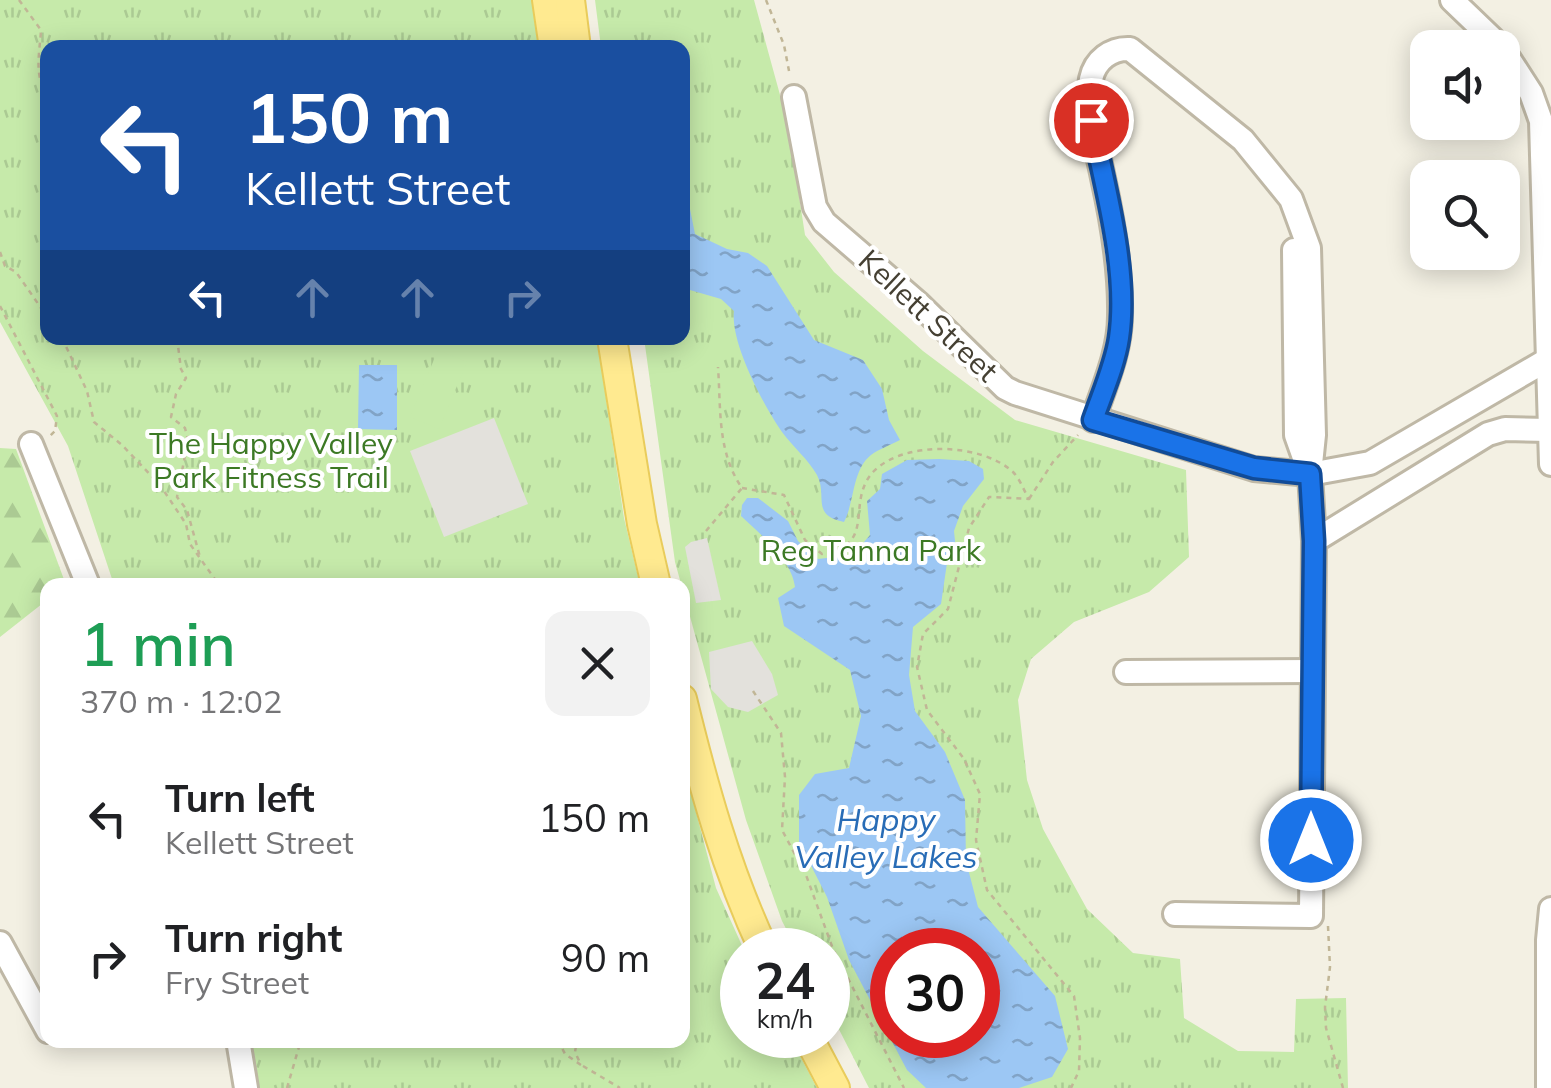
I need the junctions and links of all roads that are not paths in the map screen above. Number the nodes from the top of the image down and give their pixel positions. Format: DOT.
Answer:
graph roads {
  1 [pos="547,0"];
  2 [pos="570,0"];
  3 [pos="1452,0"];
  4 [pos="1483,30"];
  5 [pos="553,40"];
  6 [pos="575,40"];
  7 [pos="1520,76"];
  8 [pos="794,97"];
  9 [pos="1548,178"];
  10 [pos="613,345"];
  11 [pos="1546,360"];
  12 [pos="1093,420"];
  13 [pos="1549,430"];
  14 [pos="32,447"];
  15 [pos="1551,464"];
  16 [pos="1310,474"];
  17 [pos="1314,541"];
  18 [pos="85,578"];
  19 [pos="654,578"];
  20 [pos="1312,671"];
  21 [pos="1126,672"];
  22 [pos="690,731"];
  23 [pos="1551,909"];
  24 [pos="1175,914"];
  25 [pos="754,928"];
  26 [pos="0,944"];
  27 [pos="40,1017"];
  28 [pos="239,1048"];
  29 [pos="820,1058"];
  30 [pos="246,1088"];
  31 [pos="836,1088"];
  32 [pos="1548,1088"];
  1 -- 5 [label="main road"];
  2 -- 6 [label="main road"];
  3 -- 4 [label="street"];
  7 -- 9 [label="street"];
  8 -- 12 [label="street, Kellett Street"];
  9 -- 11 [label="street"];
  10 -- 19 [label="main road"];
  11 -- 13 [label="street"];
  11 -- 16 [label="street, Kellett Street"];
  12 -- 16 [label="street, Kellett Street"];
  12 -- 16 [label="street"];
  13 -- 15 [label="street"];
  13 -- 17 [label="street"];
  14 -- 18 [label="street"];
  16 -- 17 [label="street"];
  17 -- 20 [label="street"];
  20 -- 21 [label="street"];
  20 -- 24 [label="street"];
  22 -- 25 [label="main road"];
  23 -- 32 [label="street"];
  26 -- 27 [label="street"];
  28 -- 30 [label="street"];
  29 -- 31 [label="main road"];
}
